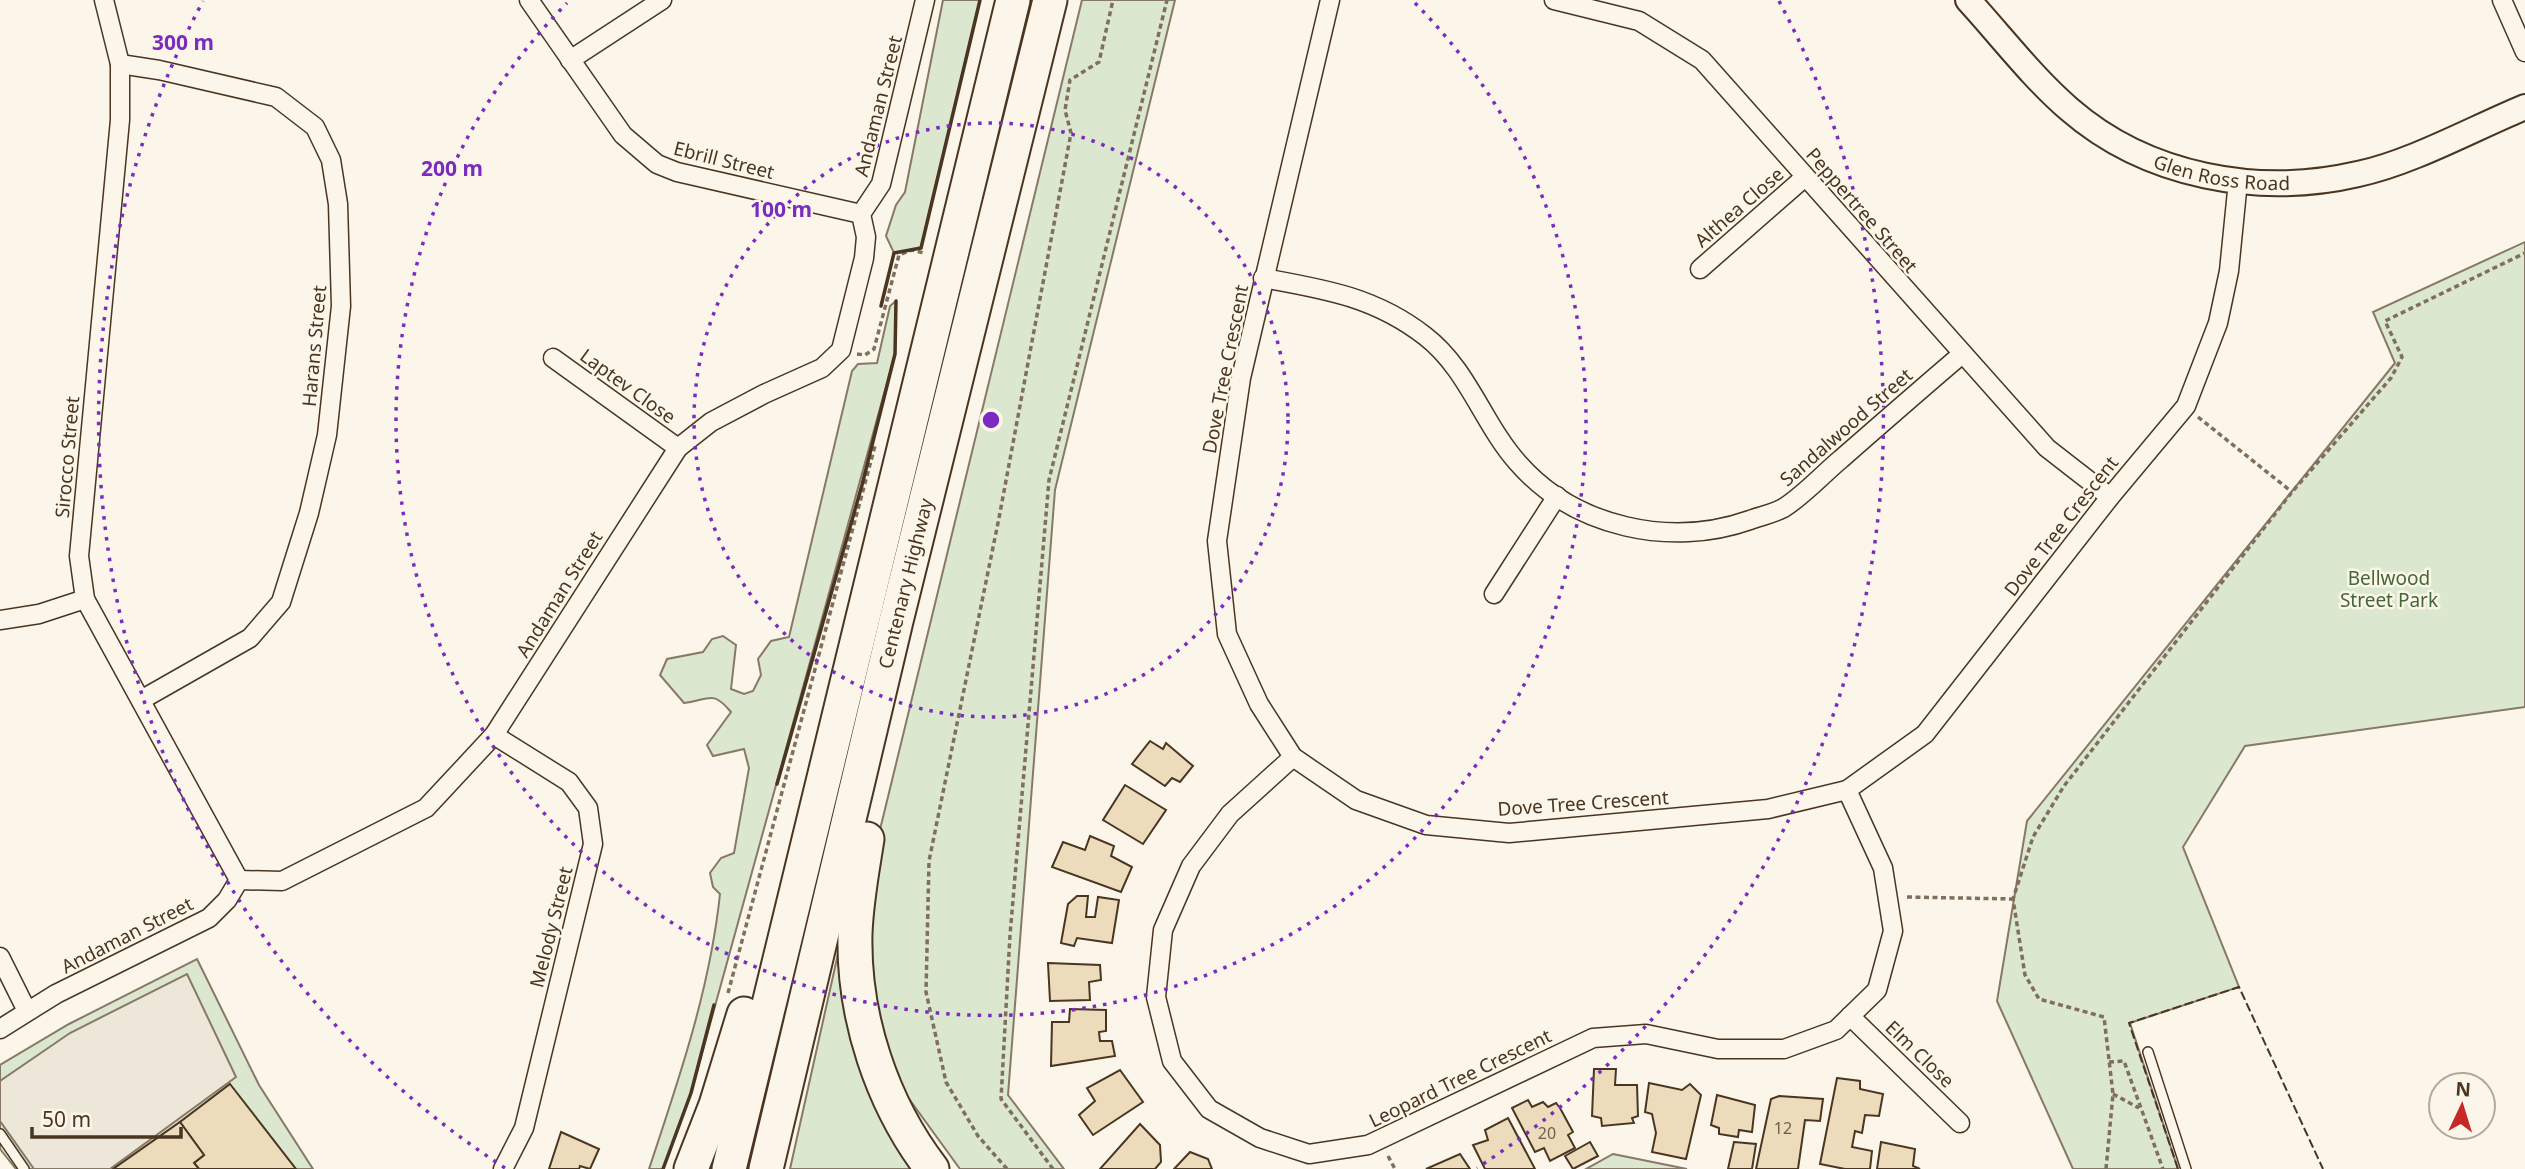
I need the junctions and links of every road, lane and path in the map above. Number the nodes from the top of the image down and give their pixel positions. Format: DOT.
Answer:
graph roads {
  1 [pos="104,0"];
  2 [pos="529,0"];
  3 [pos="662,0"];
  4 [pos="925,0"];
  5 [pos="1013,0"];
  6 [pos="1050,0"];
  7 [pos="1113,0"];
  8 [pos="1167,0"];
  9 [pos="1331,0"];
  10 [pos="1554,0"];
  11 [pos="1968,0"];
  12 [pos="2502,0"];
  13 [pos="2525,52"];
  14 [pos="570,60"];
  15 [pos="120,64"];
  16 [pos="2525,107"];
  17 [pos="1805,177"];
  18 [pos="2238,181"];
  19 [pos="861,214"];
  20 [pos="929,241"];
  21 [pos="2525,253"];
  22 [pos="1700,269"];
  23 [pos="1263,278"];
  24 [pos="841,350"];
  25 [pos="1961,355"];
  26 [pos="553,358"];
  27 [pos="2186,406"];
  28 [pos="876,443"];
  29 [pos="678,448"];
  30 [pos="2292,492"];
  31 [pos="1557,496"];
  32 [pos="2110,497"];
  33 [pos="1494,594"];
  34 [pos="85,599"];
  35 [pos="0,620"];
  36 [pos="896,621"];
  37 [pos="141,700"];
  38 [pos="494,735"];
  39 [pos="1293,757"];
  40 [pos="1847,790"];
  41 [pos="807,842"];
  42 [pos="239,880"];
  43 [pos="1891,897"];
  44 [pos="2013,899"];
  45 [pos="0,957"];
  46 [pos="727,995"];
  47 [pos="27,1011"];
  48 [pos="1850,1016"];
  49 [pos="0,1029"];
  50 [pos="2148,1052"];
  51 [pos="2109,1062"];
  52 [pos="2113,1094"];
  53 [pos="2141,1108"];
  54 [pos="1960,1123"];
  55 [pos="0,1134"];
  56 [pos="24,1169"];
  57 [pos="503,1169"];
  58 [pos="691,1169"];
  59 [pos="729,1169"];
  60 [pos="766,1169"];
  61 [pos="932,1169"];
  62 [pos="1007,1169"];
  63 [pos="1053,1169"];
  64 [pos="2105,1169"];
  65 [pos="2162,1169"];
  66 [pos="2186,1169"];
  1 -- 15 [label="street, Sirocco Street"];
  2 -- 14 [label="street, Ebrill Street"];
  3 -- 14 [label="street"];
  4 -- 19 [label="street, Andaman Street"];
  5 -- 41 [label="highway, Centenary Highway"];
  6 -- 36 [label="highway, Centenary Highway"];
  7 -- 62 [label="path"];
  8 -- 63 [label="path"];
  9 -- 23 [label="street, Dove Tree Crescent"];
  10 -- 17 [label="street, Peppertree Street"];
  11 -- 18 [label="street, Glen Ross Road"];
  12 -- 13 [label="street"];
  14 -- 19 [label="street, Ebrill Street"];
  15 -- 34 [label="street, Sirocco Street"];
  15 -- 37 [label="street, Harans Street"];
  16 -- 18 [label="street, Glen Ross Road"];
  17 -- 22 [label="street, Althea Close"];
  17 -- 25 [label="street, Peppertree Street"];
  18 -- 27 [label="street, Dove Tree Crescent"];
  19 -- 24 [label="street"];
  20 -- 24 [label="path"];
  21 -- 30 [label="path"];
  23 -- 31 [label="street, Sandalwood Street"];
  23 -- 39 [label="street, Dove Tree Crescent"];
  24 -- 29 [label="street, Andaman Street"];
  25 -- 31 [label="street, Sandalwood Street"];
  25 -- 32 [label="street, Peppertree Street"];
  26 -- 29 [label="street, Laptev Close"];
  27 -- 30 [label="path"];
  27 -- 32 [label="street, Dove Tree Crescent"];
  28 -- 46 [label="path"];
  29 -- 38 [label="street, Andaman Street"];
  30 -- 44 [label="path"];
  31 -- 33 [label="street"];
  32 -- 40 [label="street, Dove Tree Crescent"];
  34 -- 35 [label="street"];
  34 -- 37 [label="street, Sirocco Street"];
  36 -- 60 [label="highway, Centenary Highway"];
  36 -- 61 [label="highway"];
  37 -- 42 [label="street, Sirocco Street"];
  38 -- 42 [label="street, Andaman Street"];
  38 -- 57 [label="street, Melody Street"];
  39 -- 40 [label="street, Dove Tree Crescent"];
  39 -- 48 [label="street, Leopard Tree Crescent"];
  40 -- 43 [label="street, Leopard Tree Crescent"];
  41 -- 58 [label="highway"];
  41 -- 59 [label="highway, Centenary Highway"];
  42 -- 47 [label="street, Andaman Street"];
  43 -- 44 [label="path"];
  43 -- 48 [label="street, Leopard Tree Crescent"];
  44 -- 51 [label="path"];
  45 -- 47 [label="street"];
  47 -- 49 [label="street, Andaman Street"];
  48 -- 54 [label="street, Elm Close"];
  50 -- 66 [label="lane"];
  51 -- 52 [label="path"];
  51 -- 53 [label="path"];
  52 -- 53 [label="path"];
  52 -- 64 [label="path"];
  53 -- 65 [label="path"];
  55 -- 56 [label="lane"];
}
